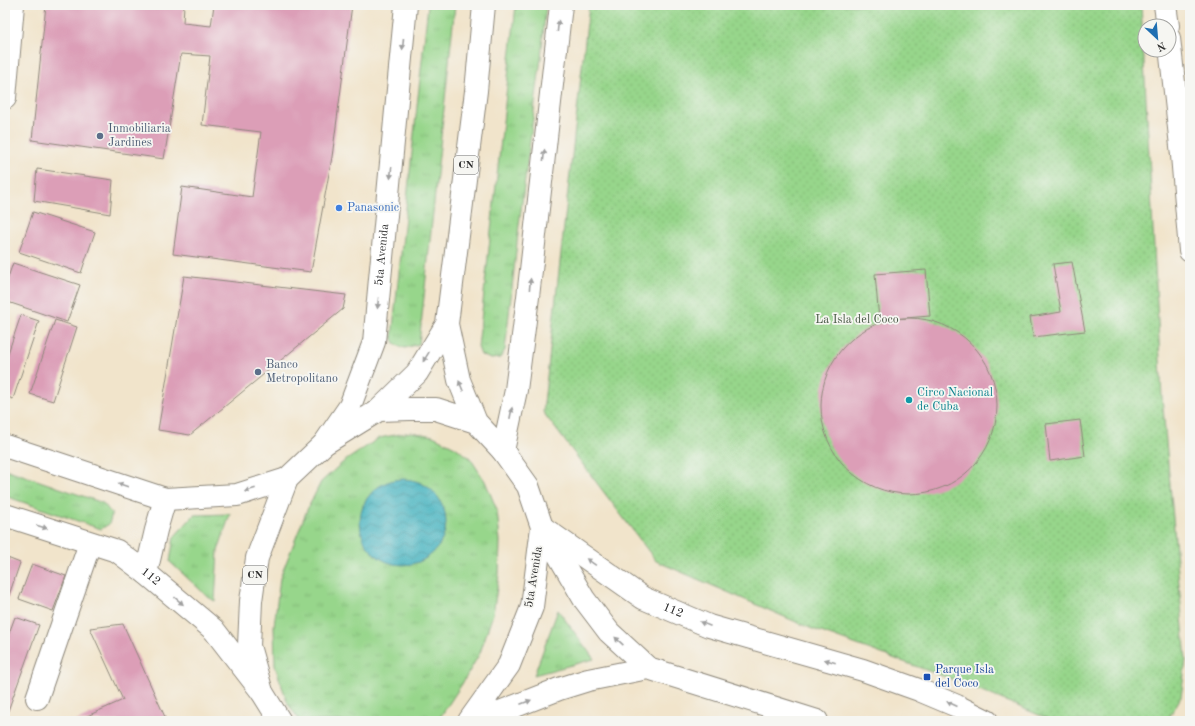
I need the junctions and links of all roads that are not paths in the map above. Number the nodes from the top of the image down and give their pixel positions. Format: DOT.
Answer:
graph roads {
  1 [pos="13,5"];
  2 [pos="406,5"];
  3 [pos="484,5"];
  4 [pos="561,5"];
  5 [pos="1165,5"];
  6 [pos="1167,18"];
  7 [pos="1171,58"];
  8 [pos="5,98"];
  9 [pos="1190,251"];
  10 [pos="447,324"];
  11 [pos="379,410"];
  12 [pos="476,422"];
  13 [pos="324,444"];
  14 [pos="5,446"];
  15 [pos="504,451"];
  16 [pos="287,478"];
  17 [pos="165,499"];
  18 [pos="5,515"];
  19 [pos="542,527"];
  20 [pos="90,542"];
  21 [pos="146,573"];
  22 [pos="648,668"];
  23 [pos="262,692"];
  24 [pos="37,698"];
  25 [pos="280,721"];
  26 [pos="469,721"];
  27 [pos="477,721"];
  28 [pos="817,721"];
  29 [pos="987,721"];
  1 -- 8 [label="main road"];
  2 -- 13 [label="main road, 5ta Avenida, one-way"];
  3 -- 10 [label="main road, 5ta Avenida / CN"];
  15 -- 4 [label="main road, one-way"];
  5 -- 6 [label="main road"];
  7 -- 9 [label="main road"];
  10 -- 11 [label="main road, 5ta Avenida / CN, one-way"];
  12 -- 10 [label="main road, 5ta Avenida / CN, one-way"];
  11 -- 12 [label="main road, 5ta Avenida / CN"];
  11 -- 13 [label="main road, 5ta Avenida / CN"];
  12 -- 15 [label="main road, 5ta Avenida / CN"];
  13 -- 16 [label="main road, 5ta Avenida / CN"];
  17 -- 14 [label="main road, one-way"];
  15 -- 19 [label="main road, 5ta Avenida / CN"];
  16 -- 17 [label="main road, one-way"];
  16 -- 23 [label="main road, 5ta Avenida / CN"];
  17 -- 21 [label="main road"];
  18 -- 20 [label="main road, 112, one-way"];
  22 -- 19 [label="main road, one-way"];
  19 -- 26 [label="main road, 5ta Avenida / CN"];
  29 -- 19 [label="main road, 112, one-way"];
  20 -- 21 [label="main road, 112"];
  20 -- 24 [label="main road"];
  21 -- 23 [label="main road, 112, one-way"];
  27 -- 22 [label="main road, one-way"];
  22 -- 28 [label="main road"];
  23 -- 25 [label="main road, 5ta Avenida / CN"];
}
